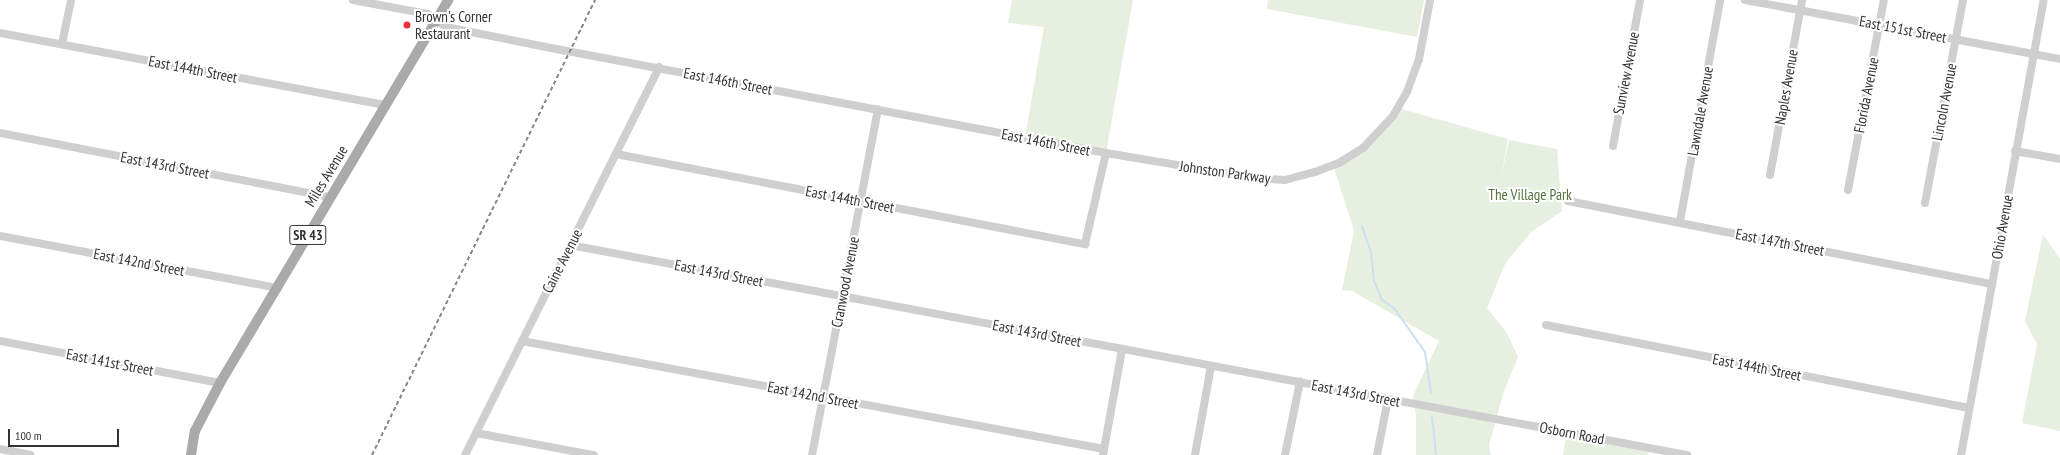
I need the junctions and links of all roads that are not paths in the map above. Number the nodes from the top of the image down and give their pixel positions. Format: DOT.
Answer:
graph roads {
  1 [pos="71,0"];
  2 [pos="353,0"];
  3 [pos="448,0"];
  4 [pos="1430,0"];
  5 [pos="1640,0"];
  6 [pos="1720,0"];
  7 [pos="1745,0"];
  8 [pos="1802,0"];
  9 [pos="1884,0"];
  10 [pos="1963,0"];
  11 [pos="2044,0"];
  12 [pos="1800,10"];
  13 [pos="436,20"];
  14 [pos="1879,25"];
  15 [pos="0,33"];
  16 [pos="1956,40"];
  17 [pos="62,44"];
  18 [pos="2034,54"];
  19 [pos="2060,59"];
  20 [pos="659,68"];
  21 [pos="386,105"];
  22 [pos="878,109"];
  23 [pos="0,133"];
  24 [pos="1613,146"];
  25 [pos="2015,151"];
  26 [pos="1106,153"];
  27 [pos="616,154"];
  28 [pos="2060,159"];
  29 [pos="1770,175"];
  30 [pos="1848,190"];
  31 [pos="330,197"];
  32 [pos="1568,200"];
  33 [pos="861,202"];
  34 [pos="1925,204"];
  35 [pos="1680,221"];
  36 [pos="0,236"];
  37 [pos="570,245"];
  38 [pos="1992,284"];
  39 [pos="278,288"];
  40 [pos="842,296"];
  41 [pos="1546,325"];
  42 [pos="0,341"];
  43 [pos="522,341"];
  44 [pos="1122,349"];
  45 [pos="1211,366"];
  46 [pos="1300,382"];
  47 [pos="220,383"];
  48 [pos="823,397"];
  49 [pos="1388,399"];
  50 [pos="1969,408"];
  51 [pos="1505,421"];
  52 [pos="476,433"];
  53 [pos="0,449"];
  54 [pos="1103,452"];
  55 [pos="583,454"];
  56 [pos="30,455"];
  57 [pos="191,455"];
  58 [pos="465,455"];
  59 [pos="594,455"];
  60 [pos="812,455"];
  61 [pos="1195,455"];
  62 [pos="1285,455"];
  63 [pos="1377,455"];
  64 [pos="1687,455"];
  65 [pos="1961,455"];
  1 -- 17 [label="street"];
  2 -- 13 [label="street, East 146th Street"];
  3 -- 13 [label="main road, Miles Avenue / SR 43"];
  4 -- 26 [label="street, Johnston Parkway"];
  5 -- 24 [label="street, Sunview Avenue"];
  6 -- 35 [label="street, Lawndale Avenue"];
  7 -- 12 [label="street, East 151st Street"];
  8 -- 12 [label="street, Naples Avenue"];
  9 -- 14 [label="street, Florida Avenue"];
  10 -- 16 [label="street, Lincoln Avenue"];
  11 -- 18 [label="street, Ohio Avenue"];
  12 -- 14 [label="street, East 151st Street"];
  12 -- 29 [label="street, Naples Avenue"];
  13 -- 20 [label="street, East 146th Street"];
  13 -- 21 [label="main road, Miles Avenue / SR 43"];
  14 -- 16 [label="street, East 151st Street"];
  14 -- 30 [label="street, Florida Avenue"];
  15 -- 17 [label="street, East 144th Street"];
  16 -- 18 [label="street, East 151st Street"];
  16 -- 34 [label="street, Lincoln Avenue"];
  17 -- 21 [label="street, East 144th Street"];
  18 -- 19 [label="street, East 151st Street"];
  18 -- 25 [label="street, Ohio Avenue"];
  20 -- 22 [label="street, East 146th Street"];
  20 -- 27 [label="street, Caine Avenue"];
  21 -- 31 [label="main road, Miles Avenue / SR 43"];
  22 -- 26 [label="street, East 146th Street"];
  22 -- 33 [label="street, Cranwood Avenue"];
  23 -- 31 [label="street, East 143rd Street"];
  25 -- 28 [label="street"];
  25 -- 38 [label="street, Ohio Avenue"];
  26 -- 33 [label="street, East 144th Street"];
  27 -- 33 [label="street, East 144th Street"];
  27 -- 37 [label="street, Caine Avenue"];
  31 -- 39 [label="main road, Miles Avenue / SR 43"];
  32 -- 35 [label="street, East 147th Street"];
  33 -- 40 [label="street, Cranwood Avenue"];
  35 -- 38 [label="street, East 147th Street"];
  36 -- 39 [label="street, East 142nd Street"];
  37 -- 40 [label="street, East 143rd Street"];
  37 -- 43 [label="street, Caine Avenue"];
  38 -- 50 [label="street, Ohio Avenue"];
  39 -- 47 [label="main road, Miles Avenue / SR 43"];
  40 -- 44 [label="street, East 143rd Street"];
  40 -- 48 [label="street, Cranwood Avenue"];
  41 -- 50 [label="street, East 144th Street"];
  42 -- 47 [label="street, East 141st Street"];
  43 -- 48 [label="street, East 142nd Street"];
  43 -- 52 [label="street, Caine Avenue"];
  44 -- 45 [label="street, East 143rd Street"];
  44 -- 54 [label="street"];
  45 -- 46 [label="street, East 143rd Street"];
  45 -- 61 [label="street"];
  46 -- 49 [label="street, East 143rd Street"];
  46 -- 62 [label="street"];
  47 -- 57 [label="main road, Miles Avenue / SR 43"];
  48 -- 54 [label="street, East 142nd Street"];
  48 -- 60 [label="street, Cranwood Avenue"];
  49 -- 51 [label="street, East 143rd Street"];
  49 -- 63 [label="street"];
  50 -- 65 [label="street, Ohio Avenue"];
  51 -- 64 [label="street, Osborn Road"];
  52 -- 55 [label="street"];
  52 -- 58 [label="street, Caine Avenue"];
  53 -- 56 [label="street"];
  55 -- 59 [label="street"];
}
